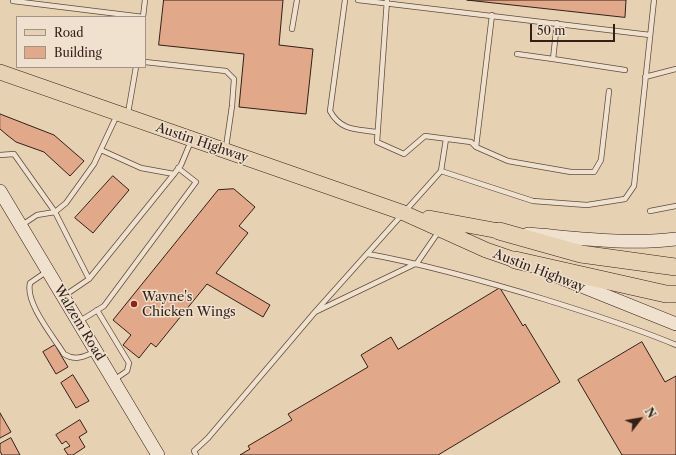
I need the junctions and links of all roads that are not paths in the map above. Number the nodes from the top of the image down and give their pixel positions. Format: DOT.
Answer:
graph roads {
  1 [pos="145,0"];
  2 [pos="297,0"];
  3 [pos="345,0"];
  4 [pos="358,0"];
  5 [pos="654,0"];
  6 [pos="13,1"];
  7 [pos="387,1"];
  8 [pos="492,15"];
  9 [pos="135,16"];
  10 [pos="143,16"];
  11 [pos="557,24"];
  12 [pos="292,29"];
  13 [pos="650,35"];
  14 [pos="517,54"];
  15 [pos="553,59"];
  16 [pos="146,62"];
  17 [pos="136,68"];
  18 [pos="676,69"];
  19 [pos="625,70"];
  20 [pos="3,75"];
  21 [pos="645,77"];
  22 [pos="609,91"];
  23 [pos="122,116"];
  24 [pos="376,132"];
  25 [pos="192,139"];
  26 [pos="446,139"];
  27 [pos="476,147"];
  28 [pos="101,150"];
  29 [pos="225,151"];
  30 [pos="0,155"];
  31 [pos="178,168"];
  32 [pos="440,171"];
  33 [pos="174,174"];
  34 [pos="0,191"];
  35 [pos="676,206"];
  36 [pos="650,211"];
  37 [pos="55,212"];
  38 [pos="404,213"];
  39 [pos="21,226"];
  40 [pos="440,229"];
  41 [pos="498,231"];
  42 [pos="676,239"];
  43 [pos="368,254"];
  44 [pos="515,260"];
  45 [pos="417,263"];
  46 [pos="676,266"];
  47 [pos="48,271"];
  48 [pos="89,279"];
  49 [pos="676,294"];
  50 [pos="63,297"];
  51 [pos="97,310"];
  52 [pos="315,312"];
  53 [pos="79,322"];
  54 [pos="676,324"];
  55 [pos="676,345"];
  56 [pos="96,351"];
  57 [pos="113,380"];
  58 [pos="158,455"];
  59 [pos="196,455"];
  1 -- 10 [label="lane"];
  2 -- 12 [label="lane"];
  3 -- 24 [label="lane"];
  4 -- 7 [label="lane"];
  5 -- 13 [label="lane"];
  6 -- 9 [label="lane"];
  7 -- 8 [label="lane"];
  7 -- 24 [label="lane"];
  8 -- 11 [label="lane"];
  8 -- 27 [label="lane"];
  11 -- 13 [label="lane"];
  11 -- 15 [label="lane"];
  13 -- 21 [label="lane"];
  14 -- 15 [label="lane"];
  15 -- 19 [label="lane"];
  16 -- 29 [label="lane"];
  17 -- 23 [label="lane"];
  18 -- 21 [label="lane"];
  20 -- 23 [label="main road, Austin Highway"];
  21 -- 32 [label="lane"];
  22 -- 27 [label="lane"];
  23 -- 25 [label="main road, Austin Highway"];
  23 -- 28 [label="lane"];
  24 -- 26 [label="lane"];
  25 -- 29 [label="main road, Austin Highway"];
  25 -- 31 [label="lane"];
  26 -- 27 [label="lane"];
  26 -- 32 [label="lane"];
  28 -- 33 [label="lane"];
  28 -- 37 [label="lane"];
  29 -- 38 [label="main road, Austin Highway"];
  30 -- 37 [label="lane"];
  31 -- 33 [label="lane"];
  31 -- 51 [label="lane"];
  32 -- 38 [label="lane"];
  33 -- 48 [label="lane"];
  34 -- 39 [label="main road, Walzem Road"];
  35 -- 36 [label="lane"];
  37 -- 39 [label="lane"];
  37 -- 48 [label="lane"];
  38 -- 40 [label="main road, Austin Highway"];
  38 -- 41 [label="main road, Austin Highway"];
  38 -- 43 [label="lane"];
  39 -- 47 [label="main road, Walzem Road"];
  40 -- 44 [label="main road, Austin Highway"];
  40 -- 45 [label="lane"];
  41 -- 42 [label="main road, Austin Highway"];
  41 -- 46 [label="highway"];
  43 -- 45 [label="lane"];
  43 -- 52 [label="lane"];
  44 -- 49 [label="highway"];
  44 -- 54 [label="main road, Austin Highway"];
  45 -- 52 [label="lane"];
  45 -- 55 [label="lane"];
  47 -- 50 [label="main road, Walzem Road"];
  47 -- 56 [label="lane"];
  48 -- 50 [label="lane"];
  50 -- 53 [label="main road, Walzem Road"];
  51 -- 53 [label="lane"];
  51 -- 57 [label="lane"];
  52 -- 59 [label="lane"];
  53 -- 56 [label="main road, Walzem Road"];
  56 -- 57 [label="main road, Walzem Road"];
  57 -- 58 [label="main road, Walzem Road"];
}
